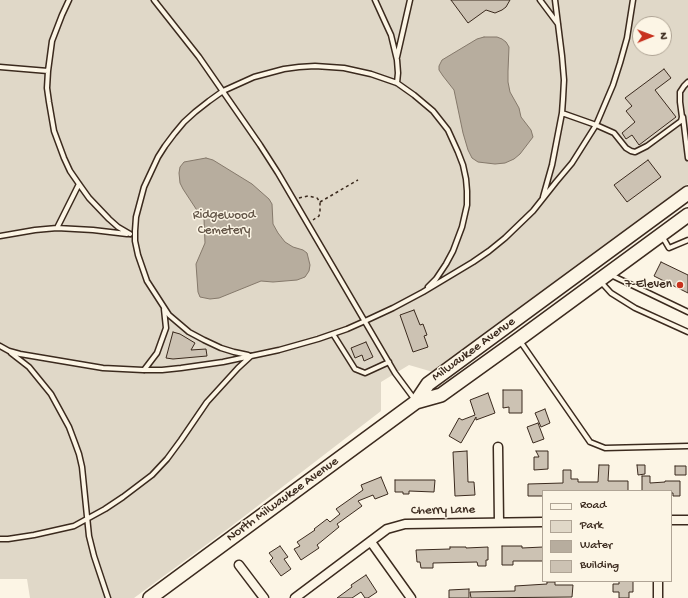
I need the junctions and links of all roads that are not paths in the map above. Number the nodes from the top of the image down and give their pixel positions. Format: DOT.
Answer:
graph roads {
  1 [pos="69,0"];
  2 [pos="154,0"];
  3 [pos="374,0"];
  4 [pos="410,0"];
  5 [pos="540,0"];
  6 [pos="555,0"];
  7 [pos="633,0"];
  8 [pos="558,25"];
  9 [pos="397,60"];
  10 [pos="0,67"];
  11 [pos="48,71"];
  12 [pos="688,82"];
  13 [pos="397,83"];
  14 [pos="223,91"];
  15 [pos="562,113"];
  16 [pos="682,117"];
  17 [pos="596,125"];
  18 [pos="688,158"];
  19 [pos="79,184"];
  20 [pos="688,193"];
  21 [pos="542,200"];
  22 [pos="688,215"];
  23 [pos="57,228"];
  24 [pos="130,234"];
  25 [pos="661,235"];
  26 [pos="0,236"];
  27 [pos="135,236"];
  28 [pos="688,240"];
  29 [pos="604,277"];
  30 [pos="423,292"];
  31 [pos="164,309"];
  32 [pos="688,312"];
  33 [pos="365,321"];
  34 [pos="688,332"];
  35 [pos="333,334"];
  36 [pos="519,339"];
  37 [pos="0,346"];
  38 [pos="9,351"];
  39 [pos="251,356"];
  40 [pos="389,362"];
  41 [pos="144,370"];
  42 [pos="416,402"];
  43 [pos="688,446"];
  44 [pos="498,447"];
  45 [pos="87,520"];
  46 [pos="672,520"];
  47 [pos="688,520"];
  48 [pos="499,522"];
  49 [pos="542,522"];
  50 [pos="0,539"];
  51 [pos="371,542"];
  52 [pos="239,565"];
  53 [pos="658,582"];
  54 [pos="108,598"];
  55 [pos="150,598"];
  56 [pos="264,598"];
  57 [pos="295,598"];
  58 [pos="411,598"];
  59 [pos="658,598"];
  1 -- 11 [label="lane"];
  2 -- 14 [label="lane"];
  3 -- 9 [label="lane"];
  4 -- 9 [label="lane"];
  5 -- 8 [label="lane"];
  6 -- 8 [label="lane"];
  7 -- 17 [label="lane"];
  8 -- 15 [label="lane"];
  9 -- 13 [label="lane"];
  10 -- 11 [label="lane"];
  11 -- 19 [label="lane"];
  12 -- 16 [label="lane"];
  13 -- 14 [label="lane"];
  13 -- 30 [label="lane"];
  14 -- 27 [label="lane"];
  14 -- 33 [label="lane"];
  15 -- 17 [label="lane"];
  15 -- 21 [label="lane"];
  16 -- 17 [label="lane"];
  16 -- 18 [label="lane"];
  17 -- 21 [label="lane"];
  19 -- 23 [label="lane"];
  19 -- 24 [label="lane"];
  20 -- 42 [label="main road, Milwaukee Avenue"];
  21 -- 30 [label="lane"];
  22 -- 25 [label="main road, Milwaukee Avenue"];
  23 -- 24 [label="lane"];
  23 -- 26 [label="lane"];
  24 -- 27 [label="lane"];
  25 -- 28 [label="lane"];
  25 -- 29 [label="main road, Milwaukee Avenue"];
  27 -- 31 [label="lane"];
  29 -- 32 [label="lane"];
  29 -- 34 [label="lane"];
  29 -- 36 [label="main road, Milwaukee Avenue"];
  30 -- 33 [label="lane"];
  31 -- 39 [label="lane"];
  31 -- 41 [label="lane"];
  33 -- 35 [label="lane"];
  33 -- 40 [label="lane"];
  35 -- 39 [label="lane"];
  35 -- 40 [label="lane"];
  36 -- 42 [label="main road, Milwaukee Avenue"];
  36 -- 43 [label="lane"];
  37 -- 38 [label="lane"];
  38 -- 41 [label="lane"];
  38 -- 45 [label="lane"];
  39 -- 41 [label="lane"];
  39 -- 45 [label="lane"];
  40 -- 42 [label="lane"];
  42 -- 55 [label="main road, North Milwaukee Avenue"];
  44 -- 48 [label="street"];
  45 -- 50 [label="lane"];
  45 -- 54 [label="lane"];
  46 -- 47 [label="street"];
  48 -- 49 [label="street, Cherry Lane"];
  48 -- 51 [label="street, Cherry Lane"];
  51 -- 57 [label="street, Cherry Lane"];
  51 -- 58 [label="street"];
  52 -- 56 [label="street"];
  53 -- 59 [label="street"];
}
